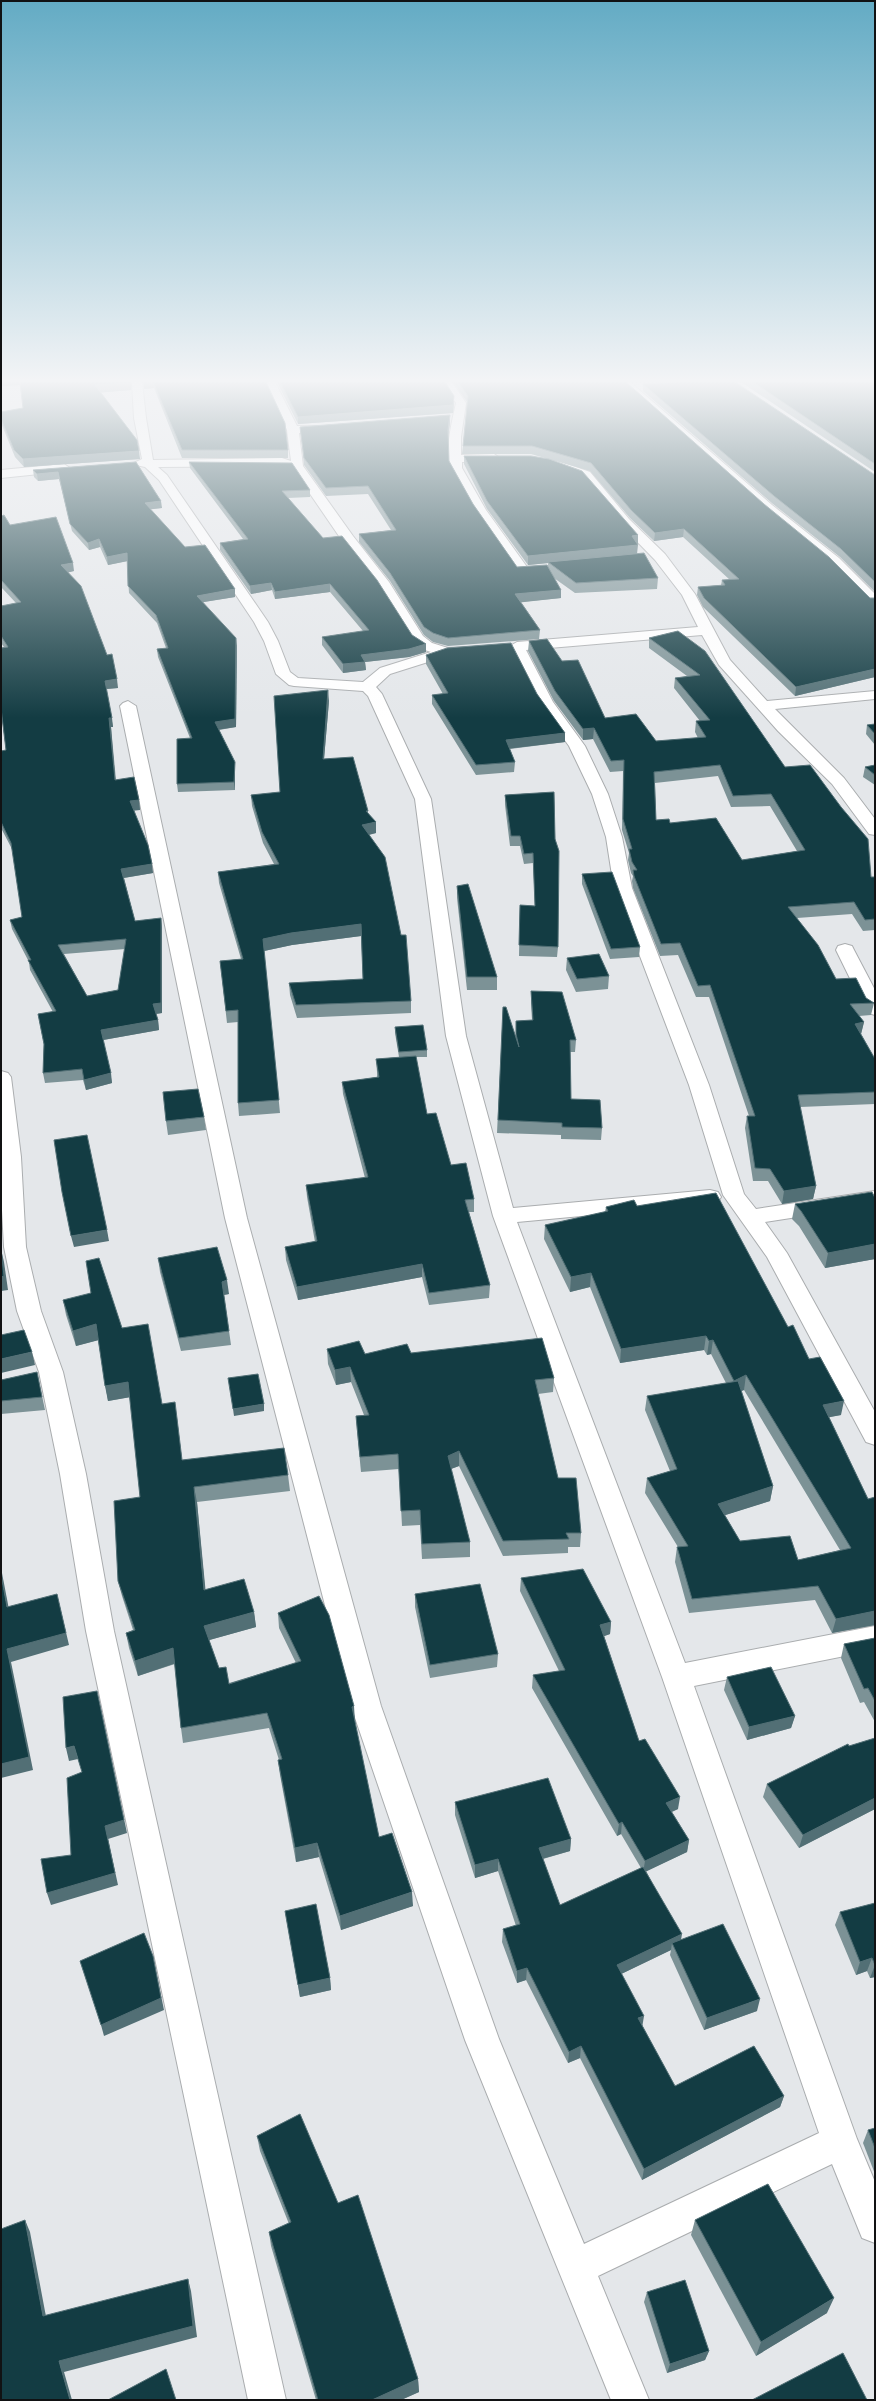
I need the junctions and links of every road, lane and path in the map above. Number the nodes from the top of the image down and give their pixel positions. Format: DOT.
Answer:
graph roads {
  1 [pos="174,494"];
  2 [pos="317,494"];
  3 [pos="471,494"];
  4 [pos="602,494"];
  5 [pos="752,494"];
  6 [pos="559,568"];
  7 [pos="875,602"];
  8 [pos="707,630"];
  9 [pos="486,650"];
  10 [pos="447,652"];
  11 [pos="367,687"];
  12 [pos="875,695"];
  13 [pos="128,706"];
  14 [pos="762,706"];
  15 [pos="875,830"];
  16 [pos="845,950"];
  17 [pos="875,1009"];
  18 [pos="1,1077"];
  19 [pos="734,1195"];
  20 [pos="875,1198"];
  21 [pos="504,1216"];
  22 [pos="750,1217"];
  23 [pos="865,1398"];
  24 [pos="875,1436"];
  25 [pos="875,1638"];
  26 [pos="676,1677"];
  27 [pos="840,2142"];
  28 [pos="875,2225"];
  29 [pos="575,2268"];
  30 [pos="267,2400"];
  31 [pos="630,2400"];
  1 -- 11 [label="street"];
  2 -- 10 [label="street"];
  3 -- 6 [label="street"];
  4 -- 8 [label="street"];
  5 -- 7 [label="street"];
  8 -- 14 [label="street"];
  8 -- 19 [label="street"];
  9 -- 10 [label="street"];
  10 -- 11 [label="street"];
  11 -- 21 [label="street"];
  12 -- 14 [label="street"];
  13 -- 29 [label="street"];
  14 -- 15 [label="street"];
  16 -- 17 [label="street"];
  18 -- 30 [label="street"];
  19 -- 21 [label="street"];
  19 -- 22 [label="street"];
  20 -- 22 [label="street"];
  21 -- 26 [label="street"];
  22 -- 23 [label="street"];
  23 -- 24 [label="street"];
  25 -- 26 [label="street"];
  26 -- 27 [label="street"];
  27 -- 28 [label="street"];
  27 -- 29 [label="street"];
  29 -- 31 [label="street"];
}
